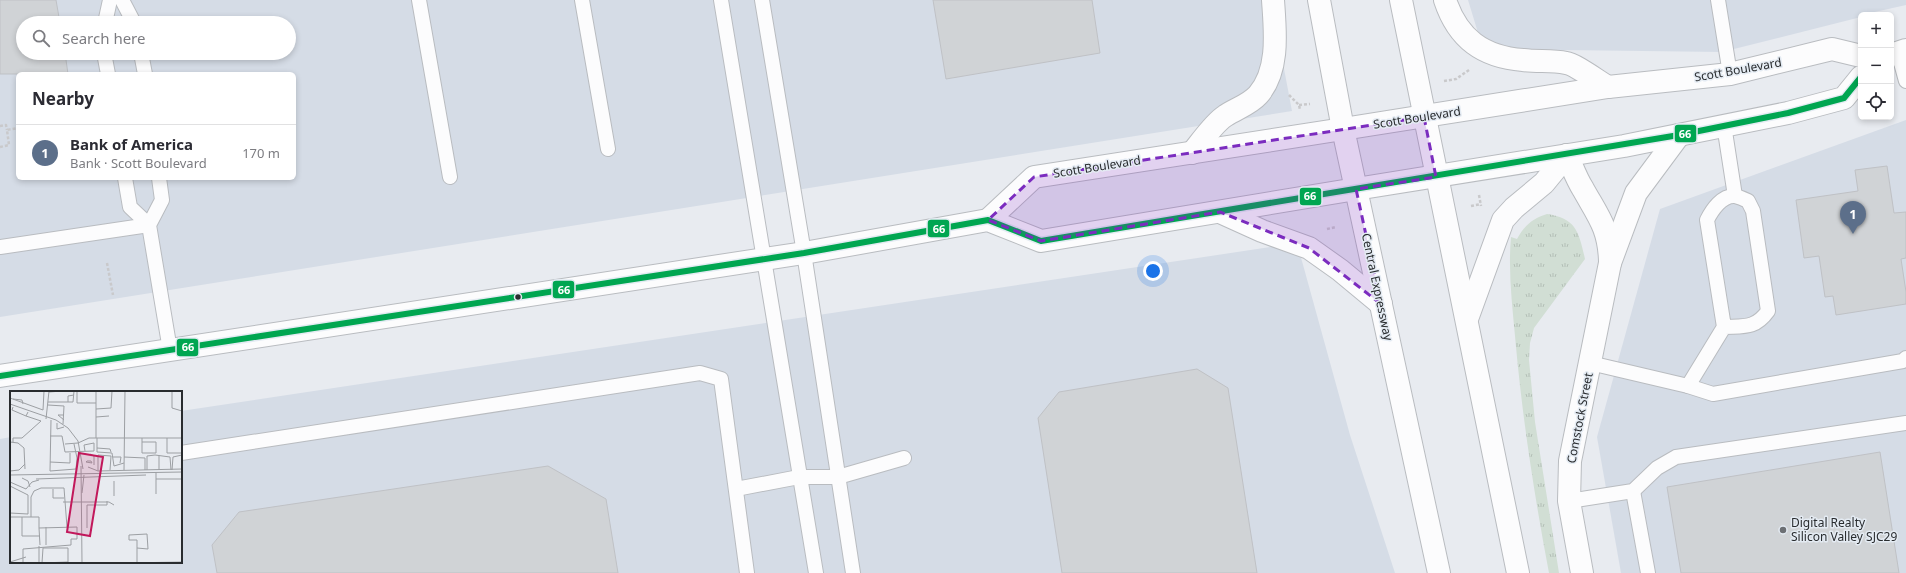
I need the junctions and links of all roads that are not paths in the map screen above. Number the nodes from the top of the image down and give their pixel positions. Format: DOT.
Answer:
graph roads {
  1 [pos="110,0"];
  2 [pos="122,0"];
  3 [pos="419,0"];
  4 [pos="582,0"];
  5 [pos="721,0"];
  6 [pos="762,0"];
  7 [pos="1273,0"];
  8 [pos="1318,0"];
  9 [pos="1401,0"];
  10 [pos="1444,0"];
  11 [pos="1718,0"];
  12 [pos="107,16"];
  13 [pos="130,16"];
  14 [pos="1898,52"];
  15 [pos="1858,55"];
  16 [pos="105,60"];
  17 [pos="142,60"];
  18 [pos="108,72"];
  19 [pos="144,72"];
  20 [pos="1730,74"];
  21 [pos="1858,81"];
  22 [pos="1906,81"];
  23 [pos="1608,87"];
  24 [pos="1424,117"];
  25 [pos="1724,125"];
  26 [pos="1343,129"];
  27 [pos="1679,135"];
  28 [pos="608,150"];
  29 [pos="1192,153"];
  30 [pos="1567,155"];
  31 [pos="450,177"];
  32 [pos="1436,177"];
  33 [pos="125,180"];
  34 [pos="159,180"];
  35 [pos="1356,189"];
  36 [pos="1735,196"];
  37 [pos="1220,212"];
  38 [pos="988,220"];
  39 [pos="149,225"];
  40 [pos="0,247"];
  41 [pos="804,253"];
  42 [pos="763,259"];
  43 [pos="1610,263"];
  44 [pos="1381,304"];
  45 [pos="1467,319"];
  46 [pos="1724,327"];
  47 [pos="170,350"];
  48 [pos="1906,358"];
  49 [pos="1590,363"];
  50 [pos="0,376"];
  51 [pos="1688,386"];
  52 [pos="1906,423"];
  53 [pos="182,453"];
  54 [pos="904,458"];
  55 [pos="799,477"];
  56 [pos="838,477"];
  57 [pos="736,490"];
  58 [pos="1633,491"];
  59 [pos="1569,501"];
  60 [pos="747,573"];
  61 [pos="816,573"];
  62 [pos="853,573"];
  63 [pos="1439,573"];
  64 [pos="1518,573"];
  65 [pos="1582,573"];
  66 [pos="1648,573"];
  1 -- 12 [label="lane"];
  2 -- 13 [label="lane"];
  3 -- 31 [label="lane"];
  4 -- 28 [label="lane"];
  5 -- 42 [label="lane"];
  6 -- 41 [label="lane"];
  7 -- 29 [label="main road"];
  8 -- 26 [label="main road, Central Expressway"];
  9 -- 24 [label="main road"];
  10 -- 23 [label="main road"];
  11 -- 20 [label="lane"];
  14 -- 22 [label="lane"];
  15 -- 20 [label="main road, Scott Boulevard"];
  16 -- 18 [label="lane"];
  17 -- 19 [label="lane"];
  20 -- 23 [label="main road, Scott Boulevard"];
  21 -- 25 [label="main road"];
  23 -- 24 [label="main road, Scott Boulevard"];
  24 -- 26 [label="main road, Scott Boulevard"];
  24 -- 32 [label="main road"];
  25 -- 27 [label="main road"];
  25 -- 36 [label="lane"];
  26 -- 29 [label="main road, Scott Boulevard"];
  26 -- 35 [label="main road, Central Expressway"];
  27 -- 30 [label="main road"];
  27 -- 43 [label="main road"];
  29 -- 38 [label="main road, Scott Boulevard"];
  30 -- 32 [label="main road"];
  30 -- 43 [label="main road"];
  30 -- 45 [label="main road"];
  32 -- 35 [label="main road"];
  32 -- 45 [label="main road"];
  33 -- 39 [label="lane"];
  34 -- 39 [label="lane"];
  35 -- 37 [label="main road"];
  35 -- 44 [label="main road, Central Expressway"];
  36 -- 46 [label="lane"];
  36 -- 46 [label="lane"];
  37 -- 38 [label="main road"];
  37 -- 44 [label="main road"];
  38 -- 41 [label="main road"];
  39 -- 40 [label="lane"];
  39 -- 47 [label="lane"];
  41 -- 42 [label="main road"];
  41 -- 56 [label="lane"];
  42 -- 47 [label="main road"];
  42 -- 55 [label="lane"];
  43 -- 49 [label="main road, Comstock Street"];
  44 -- 63 [label="main road, Central Expressway"];
  45 -- 64 [label="main road"];
  46 -- 51 [label="lane"];
  47 -- 50 [label="main road"];
  48 -- 51 [label="lane"];
  49 -- 51 [label="lane"];
  49 -- 59 [label="main road, Comstock Street"];
  52 -- 58 [label="lane"];
  53 -- 57 [label="lane"];
  54 -- 56 [label="lane"];
  55 -- 56 [label="lane"];
  55 -- 57 [label="lane"];
  55 -- 61 [label="lane"];
  56 -- 62 [label="lane"];
  57 -- 60 [label="lane"];
  58 -- 59 [label="lane"];
  58 -- 66 [label="lane"];
  59 -- 65 [label="main road, Comstock Street"];
}
